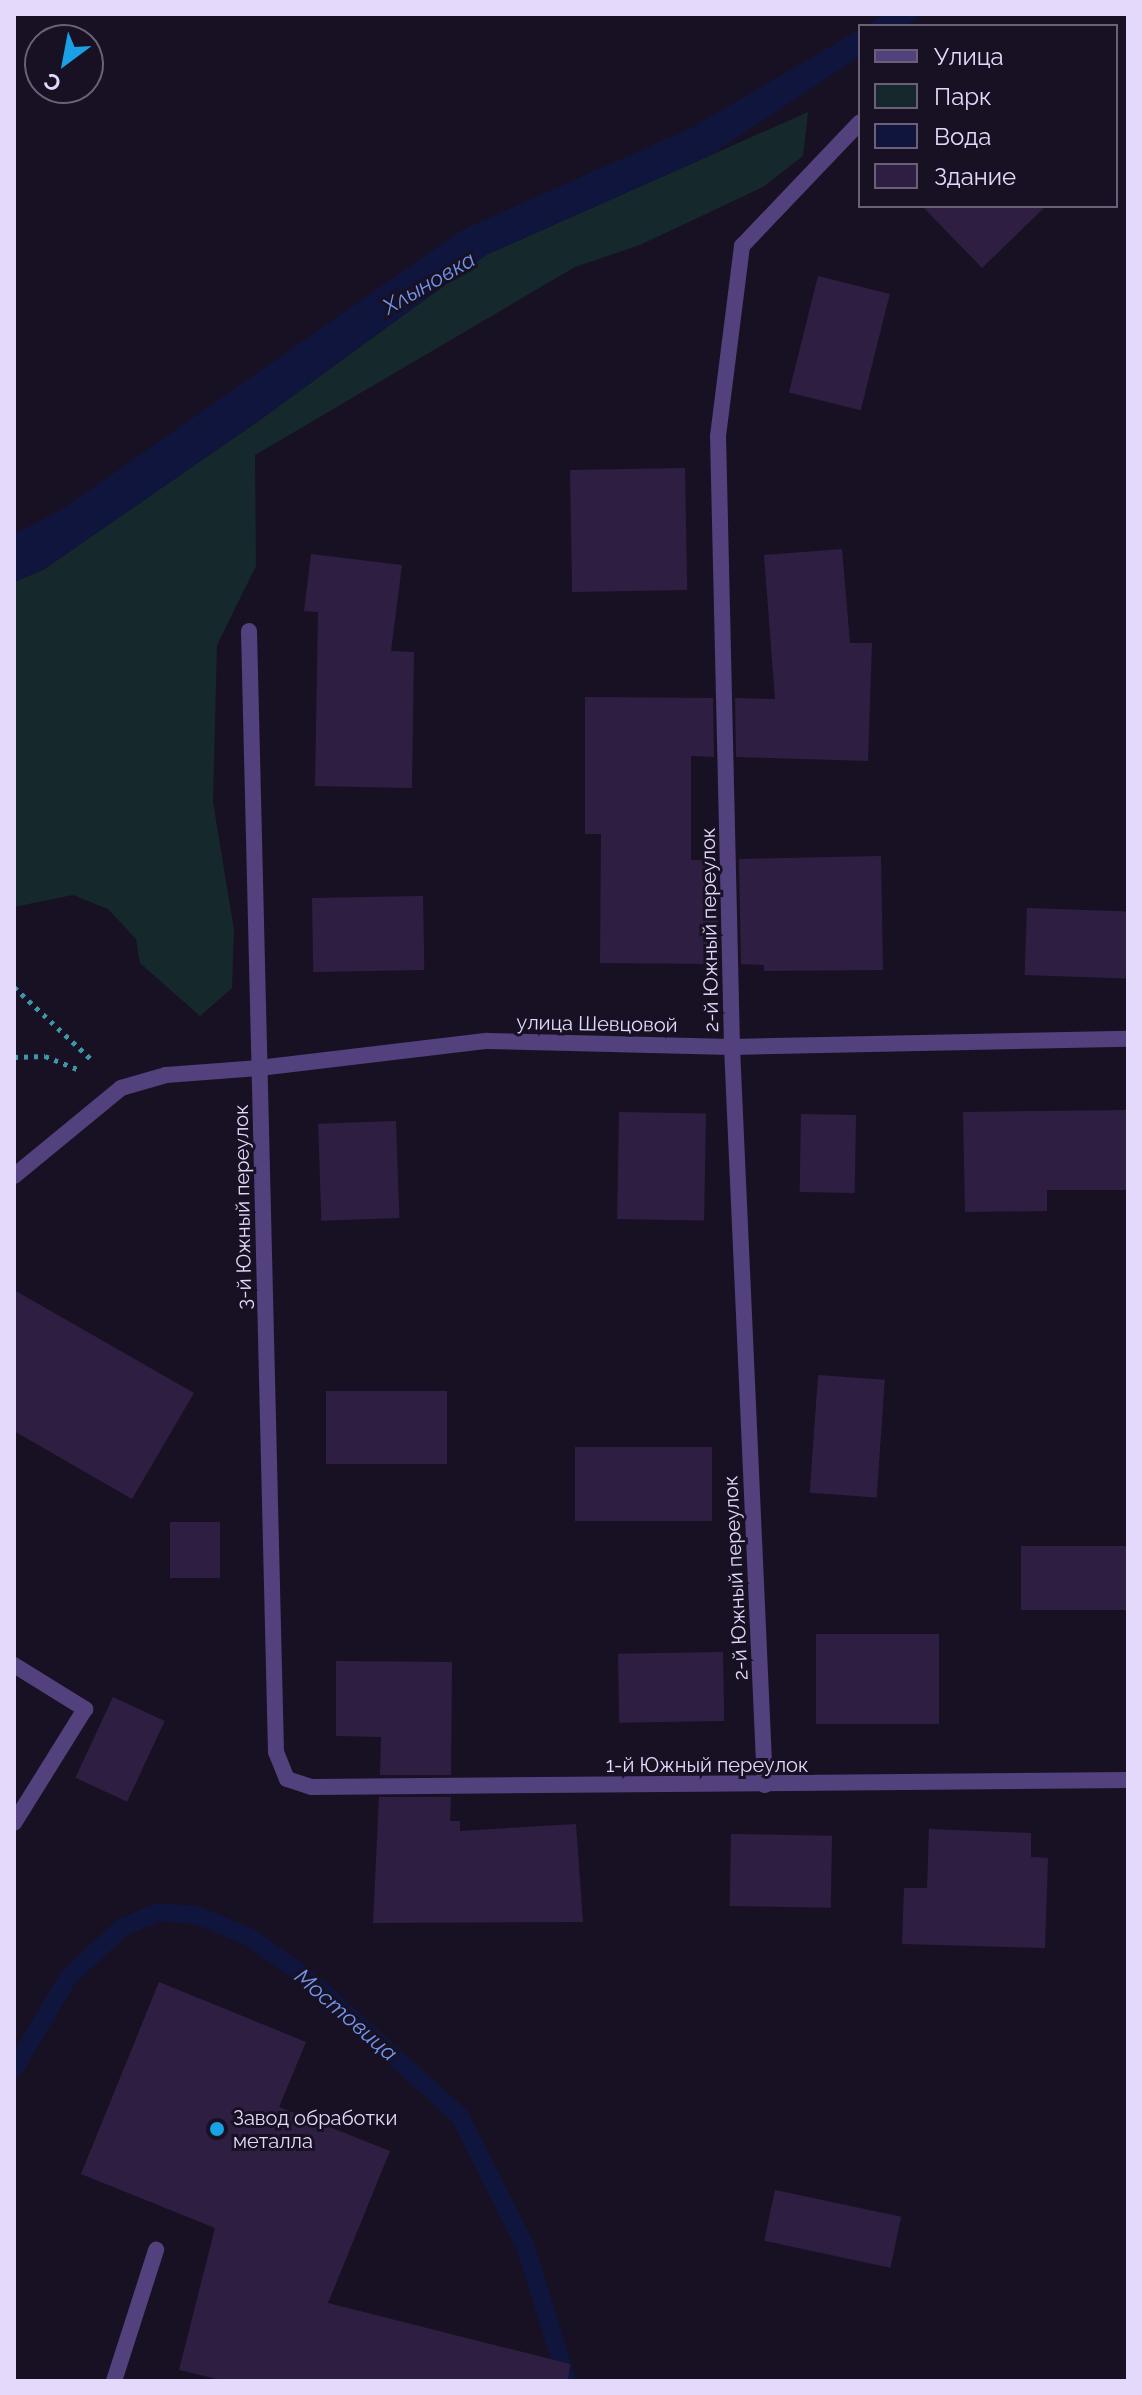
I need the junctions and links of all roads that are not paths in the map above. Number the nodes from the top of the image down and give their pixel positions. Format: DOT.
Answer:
graph roads {
  1 [pos="858,124"];
  2 [pos="249,631"];
  3 [pos="1128,1039"];
  4 [pos="732,1047"];
  5 [pos="259,1068"];
  6 [pos="14,1176"];
  7 [pos="14,1665"];
  8 [pos="287,1779"];
  9 [pos="1128,1780"];
  10 [pos="765,1785"];
  11 [pos="14,1823"];
  12 [pos="156,2250"];
  13 [pos="114,2381"];
  1 -- 4 [label="street, 2-й Южный переулок"];
  2 -- 5 [label="street, 3-й Южный переулок"];
  3 -- 4 [label="street, улица Шевцовой"];
  4 -- 5 [label="street, улица Шевцовой"];
  4 -- 10 [label="street, 2-й Южный переулок"];
  5 -- 6 [label="street, улица Шевцовой"];
  5 -- 8 [label="street, 3-й Южный переулок"];
  7 -- 11 [label="street"];
  8 -- 10 [label="street, 1-й Южный переулок"];
  9 -- 10 [label="street, 1-й Южный переулок"];
  12 -- 13 [label="street"];
}
